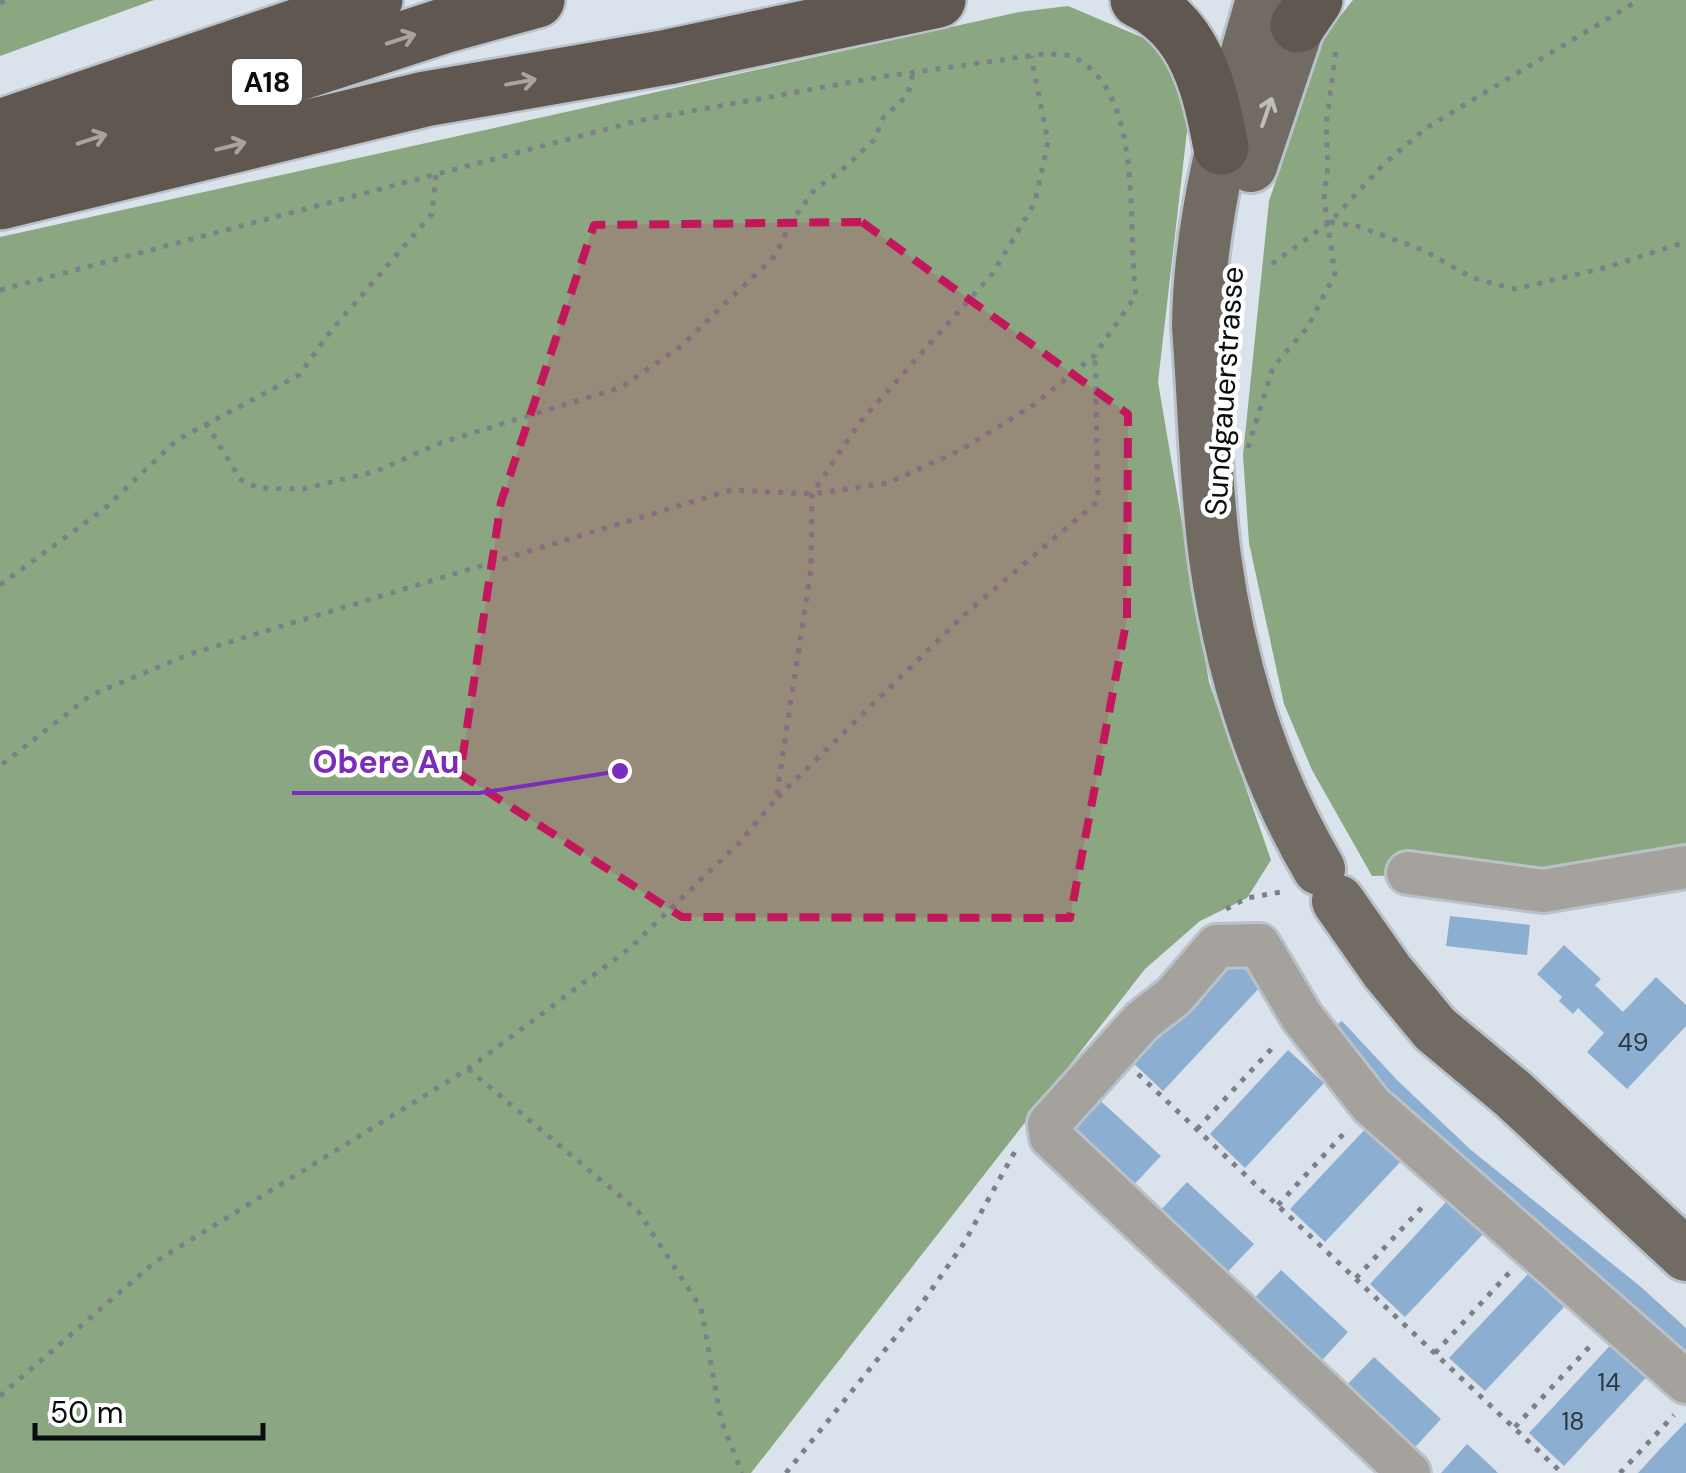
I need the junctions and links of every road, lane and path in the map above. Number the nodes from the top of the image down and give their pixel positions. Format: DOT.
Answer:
graph roads {
  1 [pos="282,0"];
  2 [pos="375,0"];
  3 [pos="537,0"];
  4 [pos="938,0"];
  5 [pos="1138,0"];
  6 [pos="1638,0"];
  7 [pos="1304,13"];
  8 [pos="1030,56"];
  9 [pos="913,72"];
  10 [pos="0,98"];
  11 [pos="0,127"];
  12 [pos="1221,147"];
  13 [pos="0,171"];
  14 [pos="436,175"];
  15 [pos="0,202"];
  16 [pos="1330,222"];
  17 [pos="1686,242"];
  18 [pos="1272,264"];
  19 [pos="0,290"];
  20 [pos="1095,355"];
  21 [pos="206,424"];
  22 [pos="1245,457"];
  23 [pos="812,494"];
  24 [pos="1215,554"];
  25 [pos="0,584"];
  26 [pos="0,766"];
  27 [pos="776,799"];
  28 [pos="1686,867"];
  29 [pos="1408,873"];
  30 [pos="1247,898"];
  31 [pos="1250,912"];
  32 [pos="1302,1016"];
  33 [pos="1114,1052"];
  34 [pos="468,1069"];
  35 [pos="1513,1094"];
  36 [pos="1371,1105"];
  37 [pos="1196,1130"];
  38 [pos="1022,1138"];
  39 [pos="1450,1178"];
  40 [pos="1278,1205"];
  41 [pos="1686,1224"];
  42 [pos="1532,1249"];
  43 [pos="1686,1255"];
  44 [pos="1356,1279"];
  45 [pos="1615,1320"];
  46 [pos="1435,1353"];
  47 [pos="1686,1382"];
  48 [pos="0,1396"];
  49 [pos="1686,1402"];
  50 [pos="1514,1428"];
  51 [pos="742,1473"];
  52 [pos="786,1473"];
  53 [pos="1409,1473"];
  54 [pos="1562,1473"];
  55 [pos="1620,1473"];
  1 -- 10 [label="highway"];
  2 -- 11 [label="highway, A18"];
  13 -- 3 [label="highway, A18, one-way"];
  15 -- 4 [label="highway, one-way"];
  5 -- 12 [label="highway"];
  6 -- 16 [label="path"];
  7 -- 12 [label="main road, Sundgauerstrasse"];
  7 -- 16 [label="path"];
  24 -- 7 [label="main road, Sundgauerstrasse, one-way"];
  8 -- 9 [label="path"];
  8 -- 20 [label="path"];
  8 -- 23 [label="path"];
  9 -- 14 [label="path"];
  9 -- 21 [label="path"];
  12 -- 24 [label="main road, Sundgauerstrasse"];
  14 -- 19 [label="path"];
  14 -- 21 [label="path"];
  16 -- 17 [label="path"];
  16 -- 18 [label="path"];
  16 -- 22 [label="path"];
  20 -- 23 [label="path"];
  20 -- 27 [label="path"];
  21 -- 25 [label="path"];
  23 -- 26 [label="path"];
  23 -- 27 [label="path"];
  24 -- 35 [label="main road, Sundgauerstrasse"];
  27 -- 34 [label="path"];
  28 -- 29 [label="street"];
  30 -- 31 [label="path"];
  32 -- 33 [label="street"];
  32 -- 36 [label="street"];
  32 -- 37 [label="path"];
  33 -- 37 [label="path"];
  33 -- 53 [label="street"];
  34 -- 48 [label="path"];
  34 -- 51 [label="path"];
  35 -- 41 [label="main road, Sundgauerstrasse"];
  35 -- 43 [label="main road, Sundgauerstrasse"];
  36 -- 39 [label="street"];
  36 -- 40 [label="path"];
  37 -- 40 [label="path"];
  38 -- 52 [label="path"];
  39 -- 42 [label="street"];
  39 -- 44 [label="path"];
  40 -- 44 [label="path"];
  42 -- 45 [label="street"];
  42 -- 46 [label="path"];
  44 -- 46 [label="path"];
  45 -- 47 [label="street"];
  45 -- 50 [label="path"];
  46 -- 50 [label="path"];
  49 -- 55 [label="path"];
  50 -- 54 [label="path"];
}
